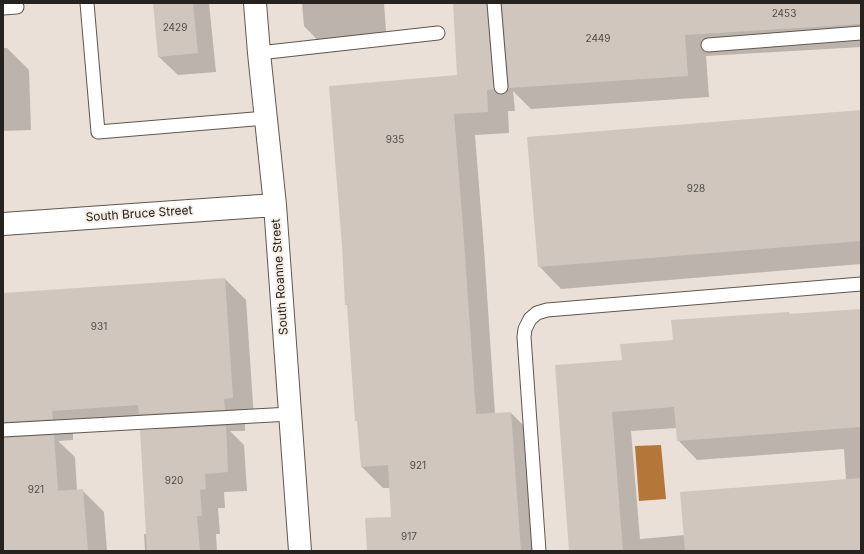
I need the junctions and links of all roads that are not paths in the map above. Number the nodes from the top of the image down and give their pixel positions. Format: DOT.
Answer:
graph roads {
  1 [pos="16,3"];
  2 [pos="87,3"];
  3 [pos="255,3"];
  4 [pos="494,3"];
  5 [pos="3,8"];
  6 [pos="438,33"];
  7 [pos="861,33"];
  8 [pos="708,45"];
  9 [pos="259,53"];
  10 [pos="501,87"];
  11 [pos="266,118"];
  12 [pos="275,205"];
  13 [pos="3,224"];
  14 [pos="861,284"];
  15 [pos="290,414"];
  16 [pos="3,430"];
  17 [pos="300,551"];
  18 [pos="539,551"];
  1 -- 5 [label="lane"];
  2 -- 11 [label="lane"];
  3 -- 9 [label="street, South Roanne Street"];
  4 -- 10 [label="lane"];
  6 -- 9 [label="lane"];
  7 -- 8 [label="lane"];
  9 -- 11 [label="street, South Roanne Street"];
  11 -- 12 [label="street, South Roanne Street"];
  12 -- 13 [label="street, South Bruce Street"];
  12 -- 15 [label="street, South Roanne Street"];
  14 -- 18 [label="lane"];
  15 -- 16 [label="lane"];
  15 -- 17 [label="street, South Roanne Street"];
}
